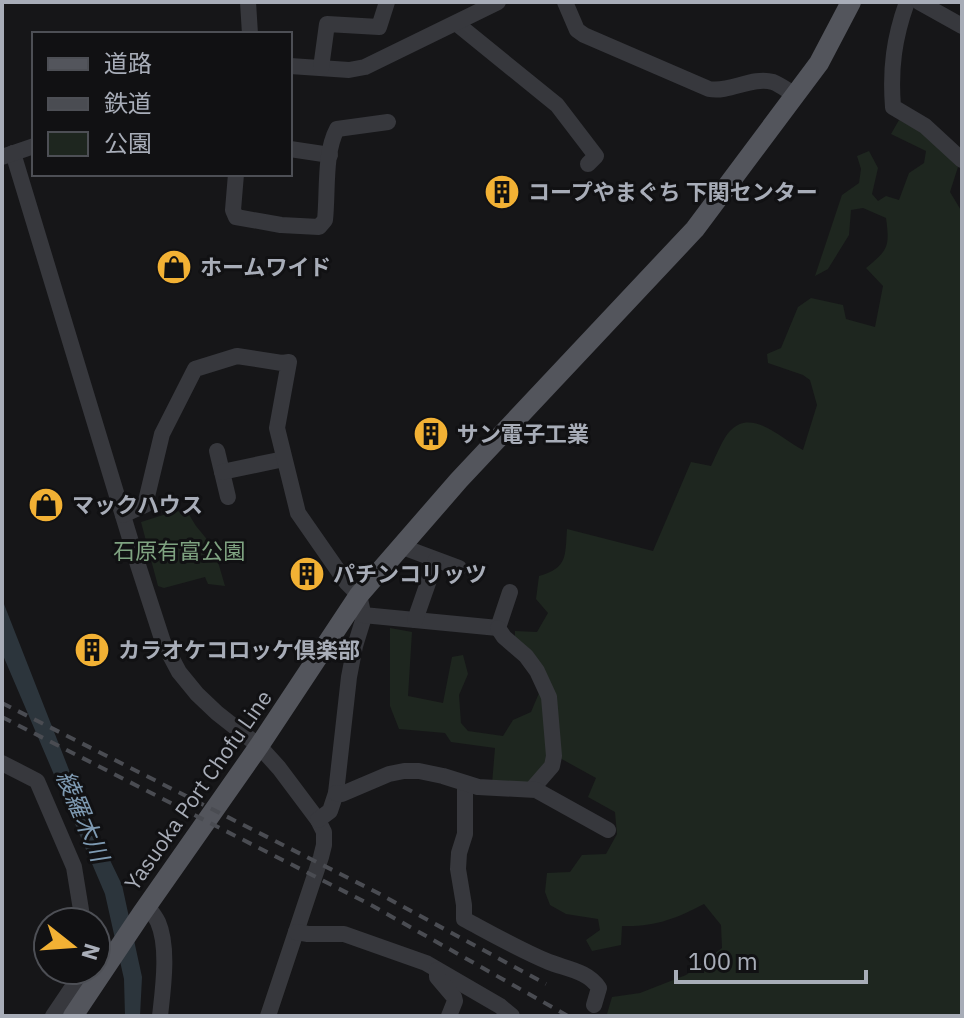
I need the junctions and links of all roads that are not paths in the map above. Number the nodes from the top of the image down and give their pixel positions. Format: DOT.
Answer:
graph roads {
  1 [pos="387,2"];
  2 [pos="498,2"];
  3 [pos="565,2"];
  4 [pos="851,2"];
  5 [pos="907,2"];
  6 [pos="919,2"];
  7 [pos="252,4"];
  8 [pos="456,23"];
  9 [pos="962,26"];
  10 [pos="250,32"];
  11 [pos="292,66"];
  12 [pos="321,68"];
  13 [pos="795,95"];
  14 [pos="388,122"];
  15 [pos="32,147"];
  16 [pos="292,149"];
  17 [pos="8,155"];
  18 [pos="330,155"];
  19 [pos="962,160"];
  20 [pos="588,164"];
  21 [pos="236,176"];
  22 [pos="217,451"];
  23 [pos="284,459"];
  24 [pos="222,472"];
  25 [pos="228,497"];
  26 [pos="123,515"];
  27 [pos="400,546"];
  28 [pos="436,560"];
  29 [pos="459,568"];
  30 [pos="510,592"];
  31 [pos="361,605"];
  32 [pos="415,620"];
  33 [pos="498,628"];
  34 [pos="259,746"];
  35 [pos="2,763"];
  36 [pos="465,784"];
  37 [pos="532,789"];
  38 [pos="336,793"];
  39 [pos="318,820"];
  40 [pos="608,830"];
  41 [pos="80,906"];
  42 [pos="145,910"];
  43 [pos="296,932"];
  44 [pos="112,950"];
  45 [pos="437,969"];
  46 [pos="81,986"];
  47 [pos="86,986"];
  48 [pos="594,1005"];
  49 [pos="53,1016"];
  50 [pos="73,1016"];
  51 [pos="160,1016"];
  52 [pos="268,1016"];
  53 [pos="449,1016"];
  54 [pos="512,1016"];
  1 -- 12 [label="street"];
  2 -- 8 [label="street"];
  3 -- 13 [label="street"];
  4 -- 13 [label="main road, Yasuoka Port Chofu Line"];
  5 -- 19 [label="street"];
  6 -- 9 [label="street"];
  7 -- 10 [label="street"];
  8 -- 12 [label="street"];
  8 -- 20 [label="street"];
  11 -- 12 [label="street"];
  13 -- 27 [label="main road, Yasuoka Port Chofu Line"];
  14 -- 18 [label="street"];
  15 -- 17 [label="street"];
  16 -- 18 [label="street"];
  17 -- 26 [label="street"];
  18 -- 21 [label="street"];
  22 -- 24 [label="street"];
  23 -- 24 [label="street"];
  23 -- 26 [label="street"];
  23 -- 31 [label="street"];
  24 -- 25 [label="street"];
  26 -- 34 [label="street"];
  27 -- 28 [label="street"];
  27 -- 31 [label="main road, Yasuoka Port Chofu Line"];
  28 -- 29 [label="street"];
  28 -- 32 [label="street"];
  30 -- 33 [label="street"];
  31 -- 32 [label="street"];
  31 -- 34 [label="main road, Yasuoka Port Chofu Line"];
  31 -- 38 [label="street"];
  32 -- 33 [label="street"];
  33 -- 37 [label="street"];
  34 -- 39 [label="street"];
  34 -- 42 [label="main road, Yasuoka Port Chofu Line"];
  35 -- 41 [label="street"];
  36 -- 37 [label="street"];
  36 -- 38 [label="street"];
  36 -- 48 [label="street"];
  37 -- 40 [label="street"];
  38 -- 39 [label="street"];
  39 -- 43 [label="street"];
  42 -- 44 [label="main road, Yasuoka Port Chofu Line"];
  42 -- 51 [label="street"];
  43 -- 45 [label="street"];
  43 -- 52 [label="street"];
  45 -- 53 [label="street"];
  45 -- 54 [label="street"];
  46 -- 49 [label="street"];
  47 -- 50 [label="main road, Yasuoka Port Chofu Line"];
}
